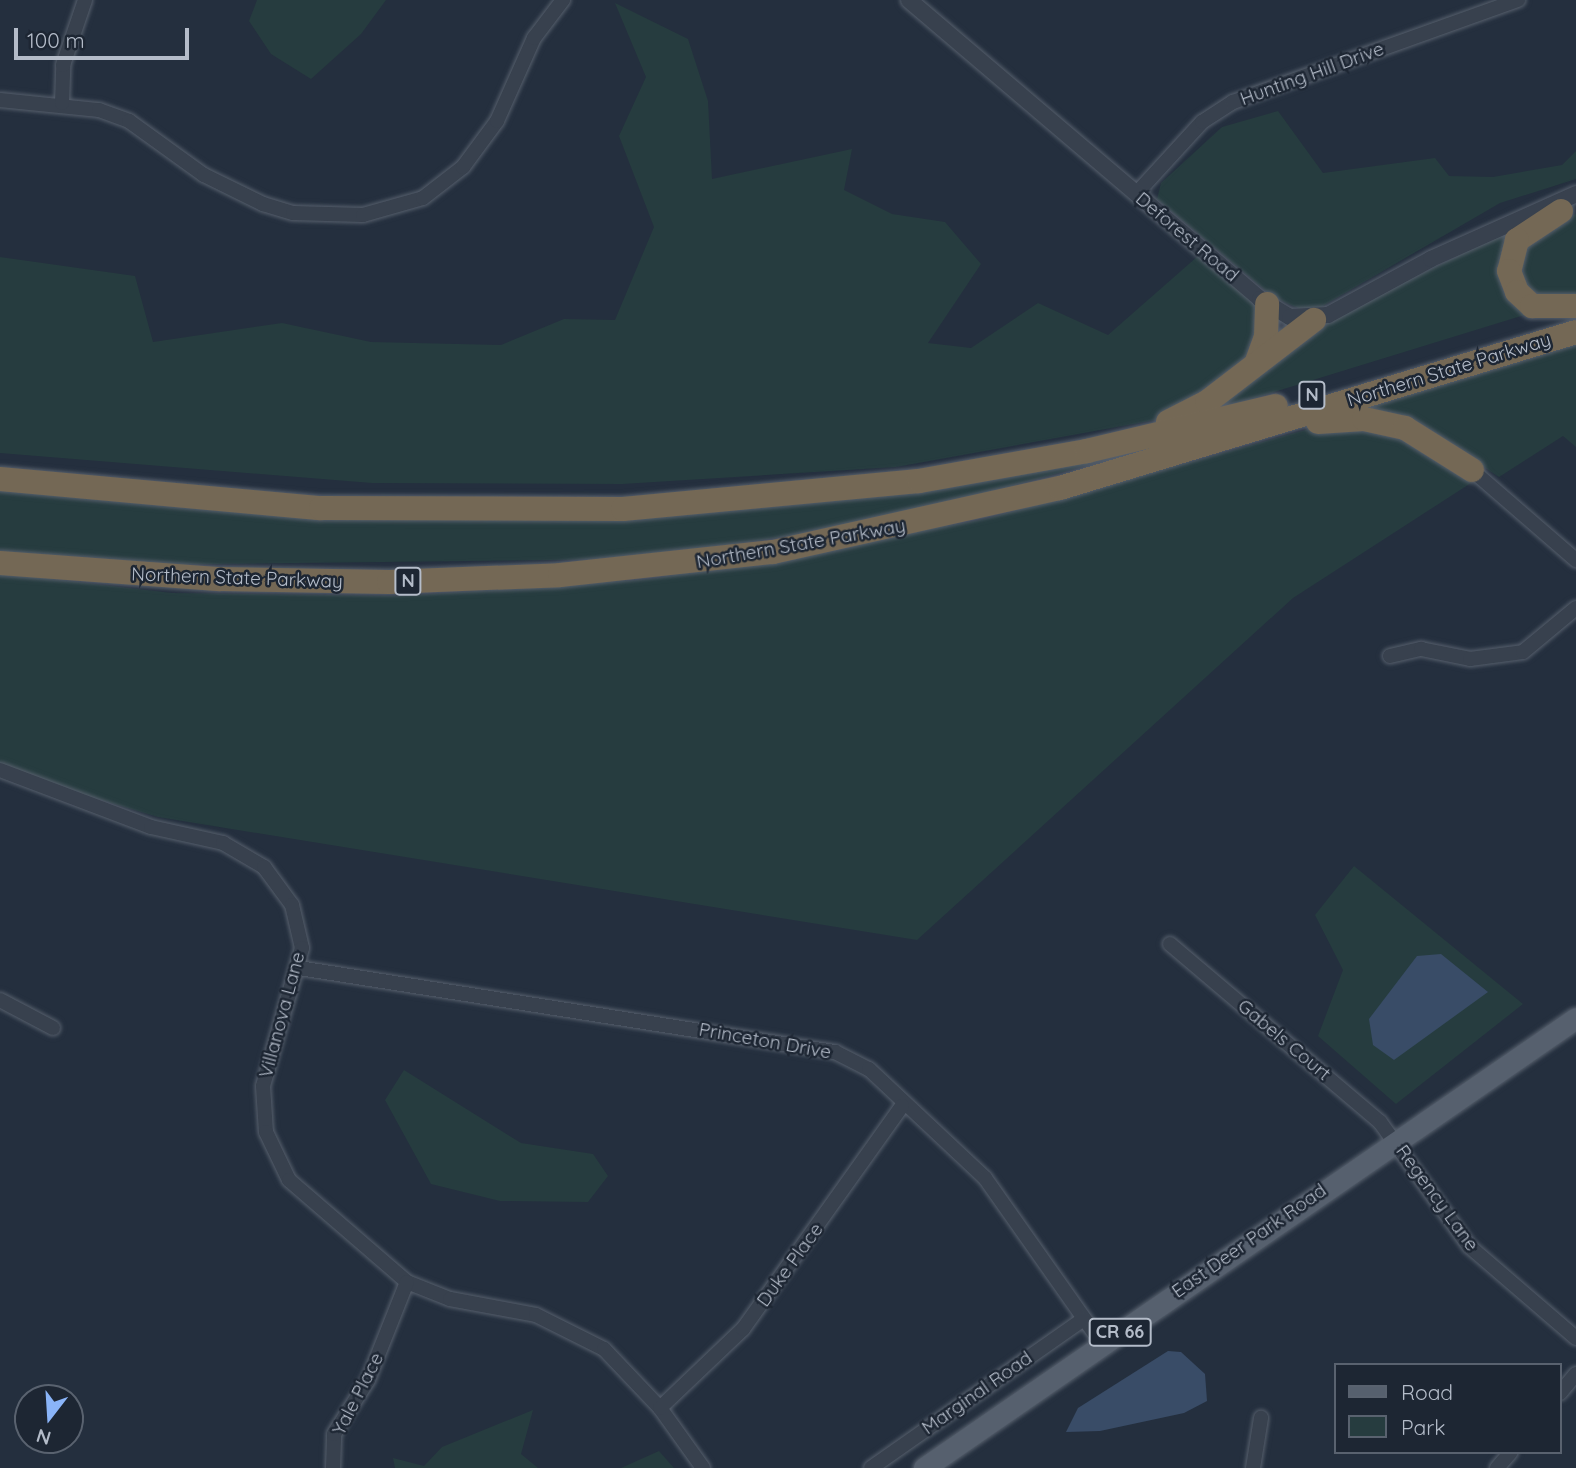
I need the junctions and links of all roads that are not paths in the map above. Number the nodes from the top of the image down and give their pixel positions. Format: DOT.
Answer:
graph roads {
  1 [pos="85,0"];
  2 [pos="563,0"];
  3 [pos="909,0"];
  4 [pos="1518,0"];
  5 [pos="1500,4"];
  6 [pos="0,100"];
  7 [pos="62,103"];
  8 [pos="1136,194"];
  9 [pos="1571,203"];
  10 [pos="1502,226"];
  11 [pos="1267,304"];
  12 [pos="1576,306"];
  13 [pos="1576,315"];
  14 [pos="1314,320"];
  15 [pos="1576,332"];
  16 [pos="1255,367"];
  17 [pos="1231,437"];
  18 [pos="1044,460"];
  19 [pos="1472,470"];
  20 [pos="0,479"];
  21 [pos="1576,560"];
  22 [pos="0,563"];
  23 [pos="1576,608"];
  24 [pos="1390,656"];
  25 [pos="0,770"];
  26 [pos="1170,944"];
  27 [pos="299,968"];
  28 [pos="0,1000"];
  29 [pos="1576,1018"];
  30 [pos="52,1028"];
  31 [pos="902,1106"];
  32 [pos="1394,1139"];
  33 [pos="407,1282"];
  34 [pos="1084,1319"];
  35 [pos="1576,1338"];
  36 [pos="1102,1344"];
  37 [pos="1576,1374"];
  38 [pos="1562,1391"];
  39 [pos="660,1408"];
  40 [pos="1261,1418"];
  41 [pos="1509,1454"];
  42 [pos="333,1468"];
  43 [pos="703,1468"];
  44 [pos="871,1468"];
  45 [pos="924,1468"];
  46 [pos="1253,1468"];
  47 [pos="1497,1468"];
  1 -- 7 [label="street"];
  2 -- 7 [label="street"];
  3 -- 8 [label="street, Deforest Road"];
  4 -- 5 [label="street, Hunting Hill Drive"];
  5 -- 8 [label="street, Hunting Hill Drive"];
  6 -- 7 [label="street"];
  8 -- 11 [label="street, Deforest Road"];
  9 -- 10 [label="street"];
  9 -- 10 [label="street"];
  9 -- 12 [label="highway"];
  10 -- 14 [label="street"];
  11 -- 14 [label="street, Deforest Road"];
  11 -- 16 [label="highway"];
  13 -- 18 [label="highway, Northern State Parkway / N"];
  14 -- 16 [label="highway"];
  15 -- 17 [label="highway, Northern State Parkway / N"];
  16 -- 18 [label="highway"];
  17 -- 19 [label="highway"];
  17 -- 22 [label="highway, Northern State Parkway / N"];
  18 -- 20 [label="highway, Northern State Parkway / N"];
  19 -- 21 [label="street"];
  23 -- 24 [label="street"];
  25 -- 27 [label="street, Villanova Lane"];
  26 -- 32 [label="street, Gabels Court"];
  27 -- 31 [label="street, Princeton Drive"];
  27 -- 33 [label="street, Villanova Lane"];
  28 -- 30 [label="street"];
  29 -- 32 [label="main road, East Deer Park Road / CR 66"];
  31 -- 34 [label="street, Princeton Drive"];
  31 -- 39 [label="street, Duke Place"];
  32 -- 35 [label="street, Regency Lane"];
  32 -- 36 [label="main road, East Deer Park Road / CR 66"];
  33 -- 39 [label="street, Villanova Lane"];
  33 -- 42 [label="street, Yale Place"];
  34 -- 36 [label="street, Princeton Drive"];
  34 -- 44 [label="street, Marginal Road"];
  36 -- 45 [label="main road, East Deer Park Road / CR 66"];
  37 -- 38 [label="street"];
  39 -- 43 [label="street, Villanova Lane"];
  40 -- 46 [label="street"];
  41 -- 47 [label="street"];
}
